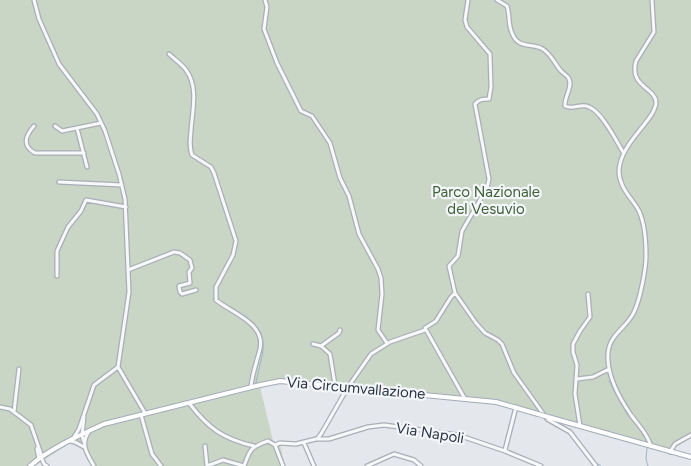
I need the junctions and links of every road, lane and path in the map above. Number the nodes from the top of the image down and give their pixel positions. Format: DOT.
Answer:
graph roads {
  1 [pos="34,0"];
  2 [pos="265,0"];
  3 [pos="468,0"];
  4 [pos="497,0"];
  5 [pos="652,0"];
  6 [pos="169,54"];
  7 [pos="101,123"];
  8 [pos="34,126"];
  9 [pos="55,126"];
  10 [pos="77,128"];
  11 [pos="624,152"];
  12 [pos="84,153"];
  13 [pos="87,167"];
  14 [pos="59,182"];
  15 [pos="122,185"];
  16 [pos="126,207"];
  17 [pos="128,270"];
  18 [pos="57,276"];
  19 [pos="196,290"];
  20 [pos="456,293"];
  21 [pos="588,294"];
  22 [pos="340,330"];
  23 [pos="425,330"];
  24 [pos="386,343"];
  25 [pos="313,344"];
  26 [pos="322,346"];
  27 [pos="118,367"];
  28 [pos="609,369"];
  29 [pos="18,370"];
  30 [pos="577,379"];
  31 [pos="335,385"];
  32 [pos="253,386"];
  33 [pos="348,387"];
  34 [pos="465,399"];
  35 [pos="189,402"];
  36 [pos="0,407"];
  37 [pos="516,408"];
  38 [pos="14,412"];
  39 [pos="143,414"];
  40 [pos="84,415"];
  41 [pos="85,422"];
  42 [pos="580,426"];
  43 [pos="79,429"];
  44 [pos="93,429"];
  45 [pos="81,434"];
  46 [pos="691,435"];
  47 [pos="316,439"];
  48 [pos="68,442"];
  49 [pos="304,443"];
  50 [pos="83,445"];
  51 [pos="275,445"];
  52 [pos="205,446"];
  53 [pos="254,446"];
  54 [pos="651,446"];
  55 [pos="505,450"];
  56 [pos="670,452"];
  57 [pos="691,457"];
  58 [pos="41,458"];
  59 [pos="44,465"];
  60 [pos="30,466"];
  61 [pos="94,466"];
  62 [pos="161,466"];
  63 [pos="207,466"];
  64 [pos="244,466"];
  65 [pos="281,466"];
  66 [pos="314,466"];
  67 [pos="367,466"];
  68 [pos="422,466"];
  69 [pos="542,466"];
  70 [pos="596,466"];
  1 -- 7 [label="street"];
  2 -- 24 [label="street"];
  3 -- 20 [label="street"];
  4 -- 11 [label="street"];
  5 -- 11 [label="street"];
  6 -- 32 [label="street"];
  7 -- 10 [label="street"];
  7 -- 15 [label="street"];
  8 -- 12 [label="street"];
  9 -- 10 [label="street"];
  10 -- 12 [label="street"];
  11 -- 28 [label="street"];
  12 -- 13 [label="street"];
  14 -- 15 [label="street"];
  15 -- 16 [label="street"];
  16 -- 17 [label="street"];
  16 -- 18 [label="street"];
  17 -- 19 [label="street"];
  17 -- 27 [label="street"];
  20 -- 23 [label="street"];
  20 -- 70 [label="street"];
  21 -- 30 [label="street"];
  22 -- 26 [label="street"];
  23 -- 24 [label="street"];
  23 -- 34 [label="street"];
  24 -- 33 [label="street"];
  25 -- 26 [label="street"];
  26 -- 31 [label="street"];
  27 -- 39 [label="street"];
  27 -- 40 [label="street"];
  28 -- 30 [label="street"];
  28 -- 54 [label="street"];
  29 -- 38 [label="street"];
  30 -- 42 [label="street"];
  31 -- 32 [label="main road, Via Circumvallazione"];
  31 -- 33 [label="main road, Via Circumvallazione"];
  32 -- 35 [label="main road, Via Circumvallazione"];
  33 -- 34 [label="main road, Via Circumvallazione"];
  33 -- 47 [label="street"];
  34 -- 37 [label="main road, Via Circumvallazione"];
  35 -- 39 [label="main road, Via Circumvallazione"];
  35 -- 53 [label="street"];
  36 -- 38 [label="street"];
  37 -- 42 [label="main road, Via Circumvallazione, bridge"];
  37 -- 55 [label="street"];
  38 -- 58 [label="street"];
  39 -- 44 [label="main road, Via Circumvallazione"];
  39 -- 62 [label="street"];
  40 -- 41 [label="street"];
  40 -- 43 [label="street"];
  41 -- 44 [label="street"];
  41 -- 45 [label="street"];
  42 -- 54 [label="main road, Via Circumvallazione"];
  43 -- 45 [label="street"];
  43 -- 48 [label="street"];
  44 -- 45 [label="main road, Via Circumvallazione"];
  44 -- 50 [label="street"];
  45 -- 48 [label="main road, Via Circumvallazione"];
  45 -- 50 [label="street"];
  46 -- 56 [label="street"];
  47 -- 49 [label="street, Via Napoli"];
  47 -- 55 [label="street, Via Napoli"];
  48 -- 50 [label="street"];
  48 -- 58 [label="main road, Via Circumvallazione"];
  49 -- 51 [label="street, Via Napoli"];
  49 -- 66 [label="street"];
  50 -- 61 [label="street"];
  51 -- 53 [label="street, Via Napoli"];
  51 -- 65 [label="street"];
  52 -- 63 [label="street"];
  53 -- 64 [label="street"];
  54 -- 56 [label="main road, Via Circumvallazione"];
  55 -- 69 [label="street, Via Napoli"];
  56 -- 57 [label="main road, Via Circumvallazione"];
  58 -- 59 [label="street"];
  58 -- 60 [label="main road, Via Circumvallazione"];
  63 -- 64 [label="street"];
  67 -- 68 [label="street"];
}
